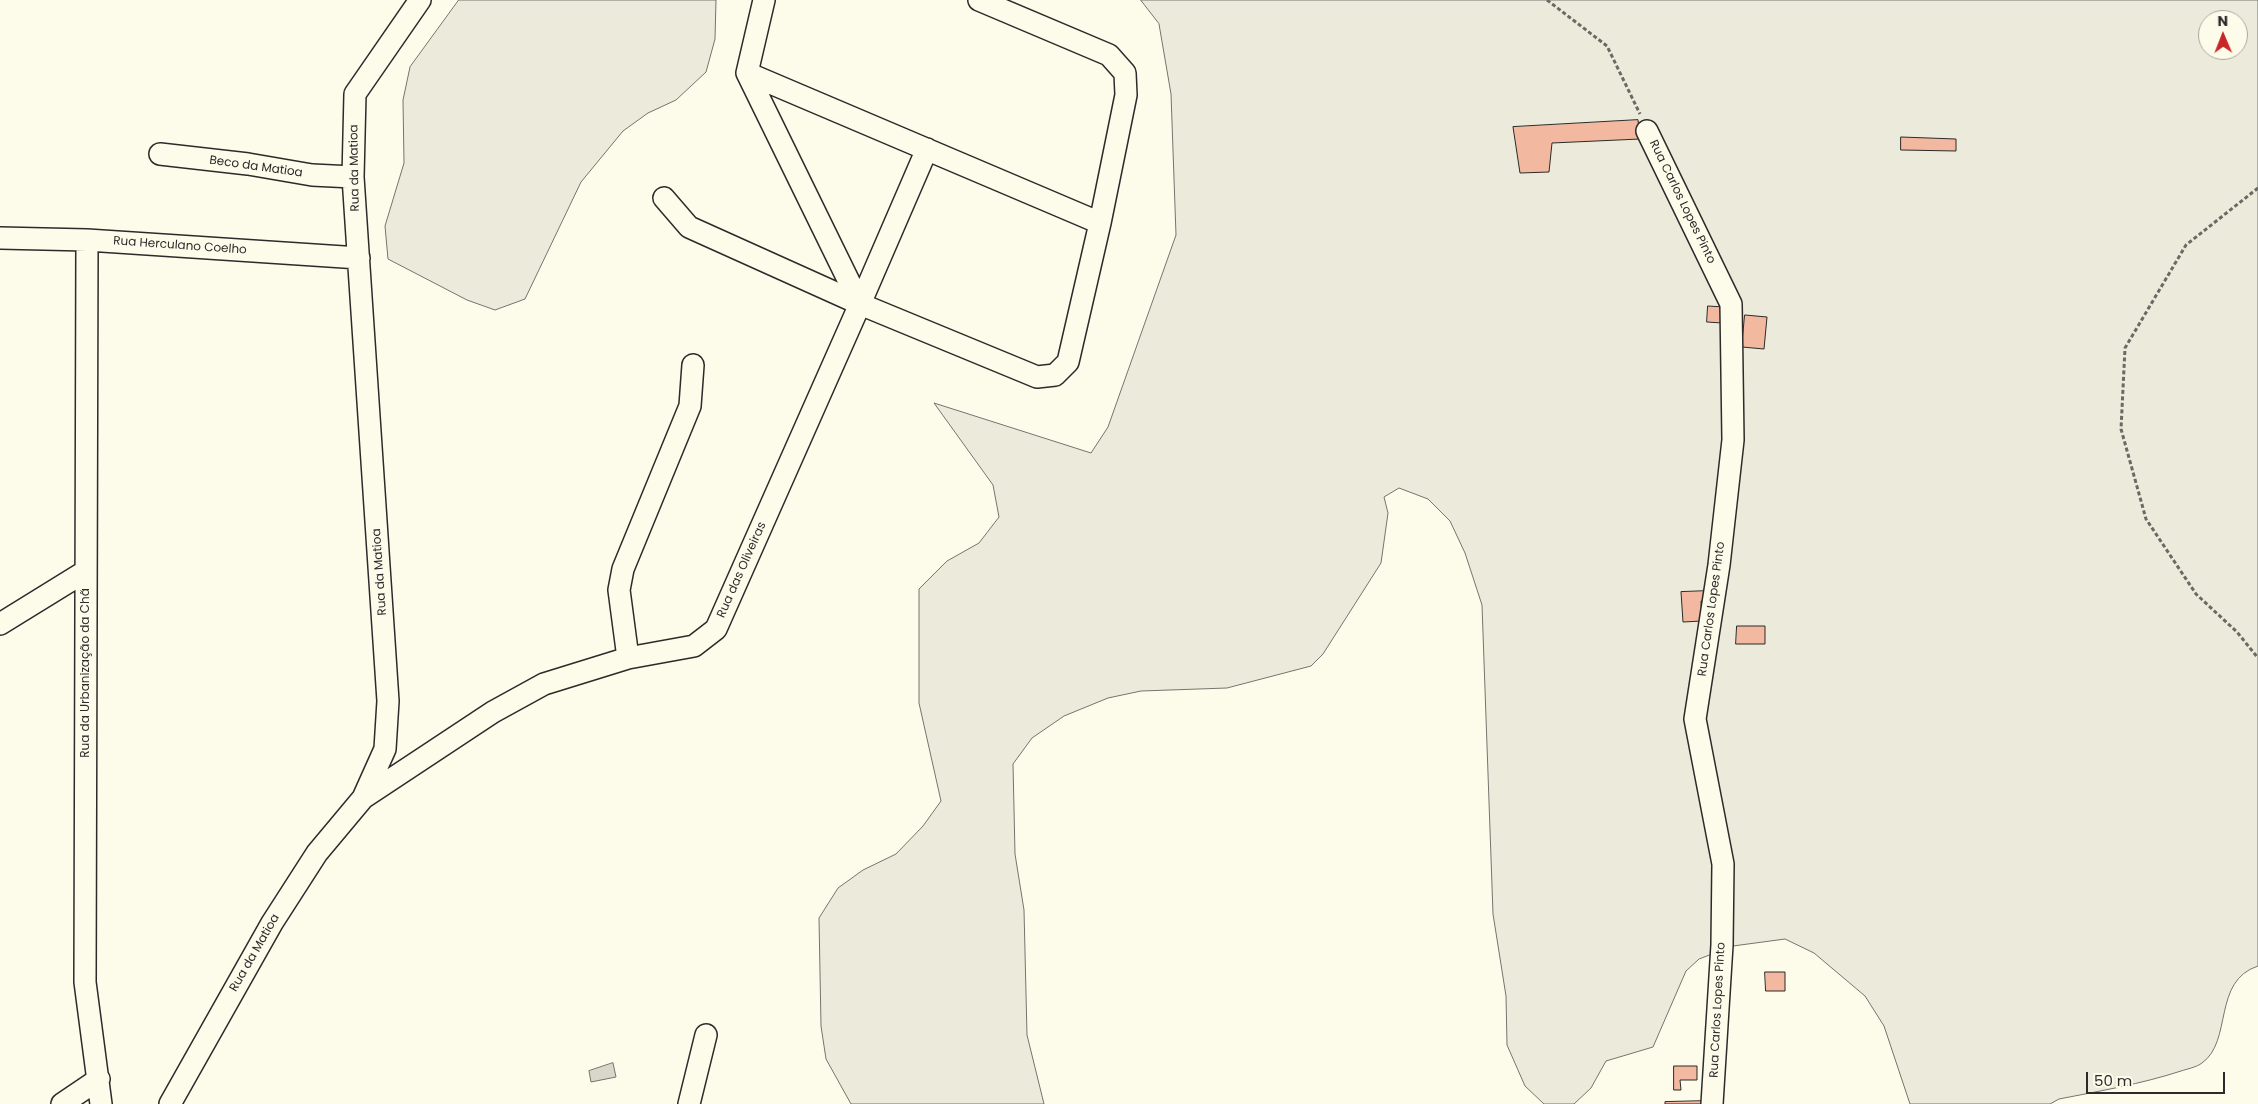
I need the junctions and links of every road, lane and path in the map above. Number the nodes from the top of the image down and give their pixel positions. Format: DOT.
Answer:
graph roads {
  1 [pos="420,0"];
  2 [pos="764,0"];
  3 [pos="979,0"];
  4 [pos="1546,0"];
  5 [pos="747,73"];
  6 [pos="1647,131"];
  7 [pos="927,149"];
  8 [pos="160,154"];
  9 [pos="354,177"];
  10 [pos="2258,188"];
  11 [pos="664,198"];
  12 [pos="1100,223"];
  13 [pos="0,238"];
  14 [pos="87,240"];
  15 [pos="359,258"];
  16 [pos="860,304"];
  17 [pos="693,365"];
  18 [pos="86,571"];
  19 [pos="0,624"];
  20 [pos="628,658"];
  21 [pos="2258,658"];
  22 [pos="363,798"];
  23 [pos="706,1035"];
  24 [pos="99,1080"];
  25 [pos="62,1104"];
  26 [pos="101,1104"];
  27 [pos="170,1104"];
  28 [pos="689,1104"];
  29 [pos="1712,1104"];
  1 -- 9 [label="street, Rua da Matioa"];
  2 -- 5 [label="street"];
  3 -- 12 [label="street"];
  4 -- 6 [label="path"];
  5 -- 7 [label="street"];
  5 -- 16 [label="street"];
  6 -- 29 [label="street, Rua Carlos Lopes Pinto"];
  7 -- 12 [label="street"];
  7 -- 16 [label="street, Rua das Oliveiras"];
  8 -- 9 [label="street, Beco da Matioa"];
  9 -- 15 [label="street, Rua da Matioa"];
  10 -- 21 [label="path"];
  11 -- 16 [label="street"];
  12 -- 16 [label="street"];
  13 -- 14 [label="street, Rua Herculano Coelho"];
  14 -- 15 [label="street, Rua Herculano Coelho"];
  14 -- 18 [label="street, Rua da Urbanização da Chã"];
  15 -- 22 [label="street, Rua da Matioa"];
  16 -- 20 [label="street, Rua das Oliveiras"];
  17 -- 20 [label="street"];
  18 -- 19 [label="street"];
  18 -- 24 [label="street, Rua da Urbanização da Chã"];
  20 -- 22 [label="street, Rua das Oliveiras"];
  22 -- 27 [label="street, Rua da Matioa"];
  23 -- 28 [label="street"];
  24 -- 25 [label="street"];
  24 -- 26 [label="street, Rua da Urbanização da Chã"];
}
